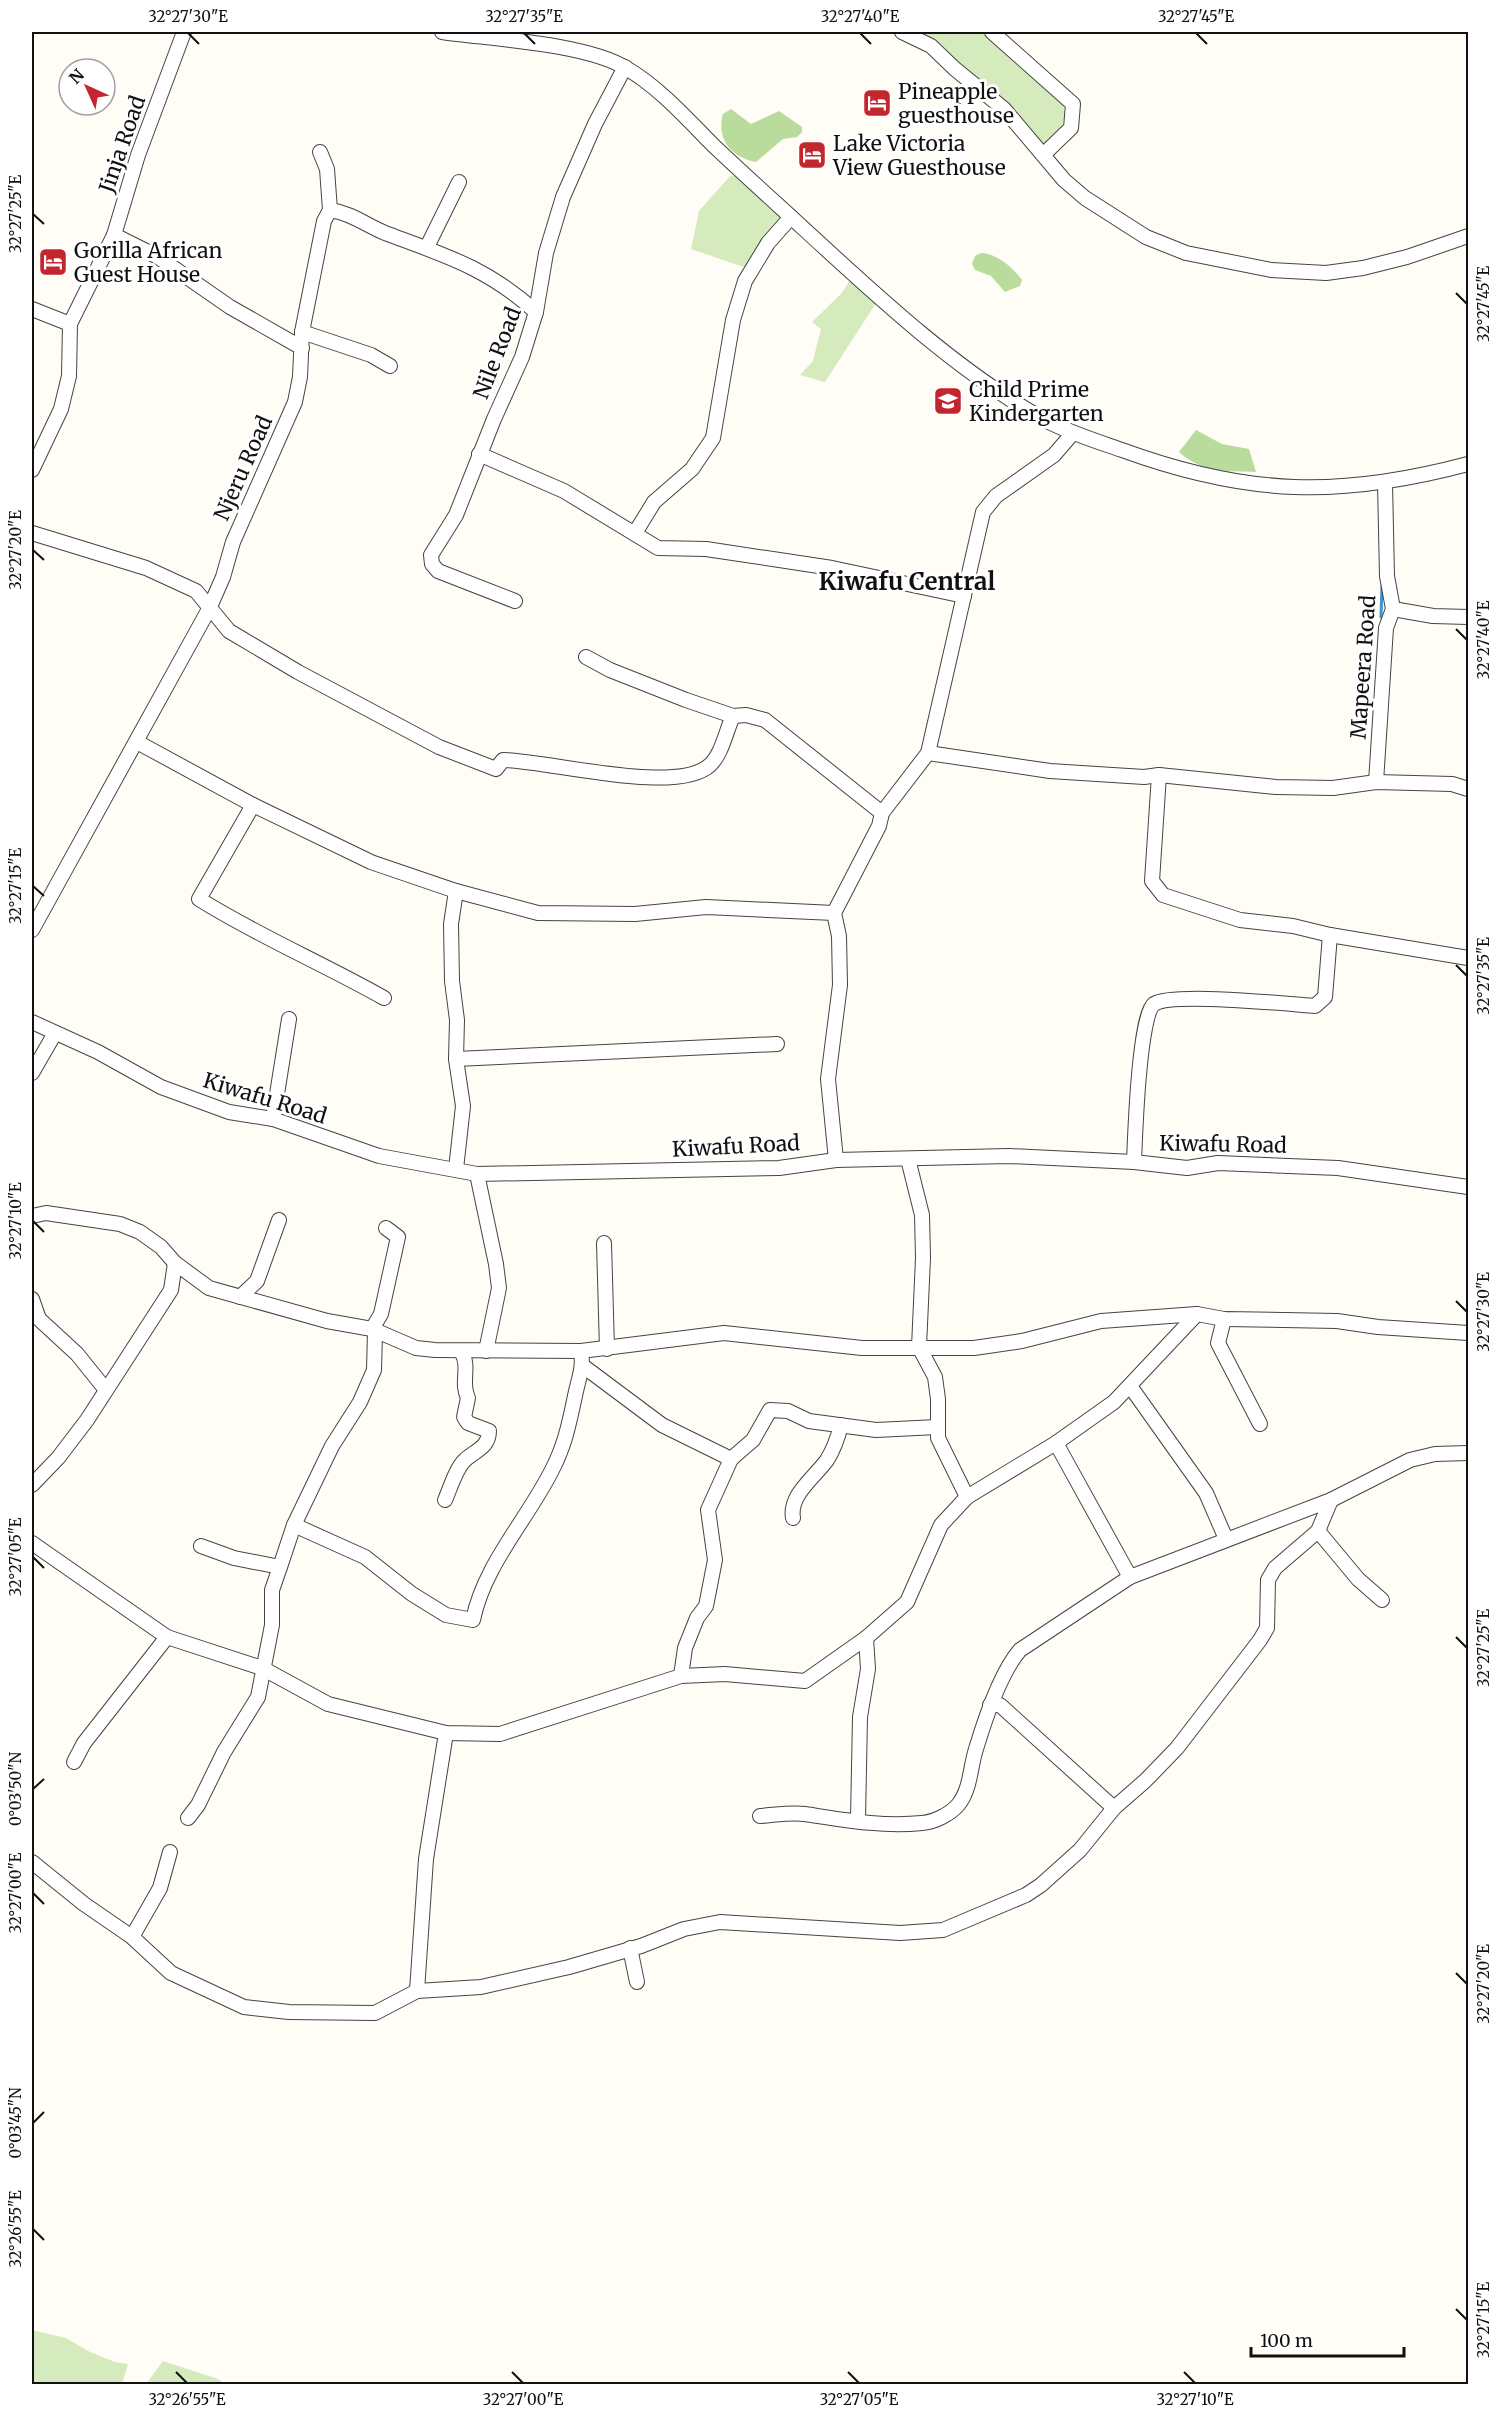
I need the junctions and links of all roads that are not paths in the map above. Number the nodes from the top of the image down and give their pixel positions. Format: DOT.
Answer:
graph roads {
  1 [pos="184,32"];
  2 [pos="442,32"];
  3 [pos="902,32"];
  4 [pos="992,32"];
  5 [pos="537,38"];
  6 [pos="625,67"];
  7 [pos="320,152"];
  8 [pos="1043,155"];
  9 [pos="459,182"];
  10 [pos="330,210"];
  11 [pos="791,217"];
  12 [pos="114,235"];
  13 [pos="1468,236"];
  14 [pos="427,247"];
  15 [pos="32,309"];
  16 [pos="536,312"];
  17 [pos="70,324"];
  18 [pos="302,332"];
  19 [pos="302,348"];
  20 [pos="390,366"];
  21 [pos="1072,434"];
  22 [pos="479,454"];
  23 [pos="1468,464"];
  24 [pos="32,470"];
  25 [pos="1385,483"];
  26 [pos="32,533"];
  27 [pos="635,533"];
  28 [pos="964,596"];
  29 [pos="515,601"];
  30 [pos="209,609"];
  31 [pos="1393,609"];
  32 [pos="1468,617"];
  33 [pos="586,657"];
  34 [pos="733,716"];
  35 [pos="137,742"];
  36 [pos="928,753"];
  37 [pos="1159,775"];
  38 [pos="1376,782"];
  39 [pos="1468,789"];
  40 [pos="253,805"];
  41 [pos="882,813"];
  42 [pos="456,891"];
  43 [pos="834,913"];
  44 [pos="32,930"];
  45 [pos="1330,935"];
  46 [pos="1468,958"];
  47 [pos="384,998"];
  48 [pos="289,1019"];
  49 [pos="32,1022"];
  50 [pos="55,1033"];
  51 [pos="777,1044"];
  52 [pos="456,1059"];
  53 [pos="32,1073"];
  54 [pos="273,1119"];
  55 [pos="908,1159"];
  56 [pos="836,1160"];
  57 [pos="1134,1162"];
  58 [pos="456,1169"];
  59 [pos="477,1174"];
  60 [pos="1468,1187"];
  61 [pos="32,1216"];
  62 [pos="279,1220"];
  63 [pos="386,1228"];
  64 [pos="604,1243"];
  65 [pos="175,1263"];
  66 [pos="240,1297"];
  67 [pos="32,1299"];
  68 [pos="1197,1314"];
  69 [pos="1224,1319"];
  70 [pos="374,1330"];
  71 [pos="1468,1334"];
  72 [pos="919,1347"];
  73 [pos="607,1349"];
  74 [pos="461,1351"];
  75 [pos="486,1351"];
  76 [pos="581,1352"];
  77 [pos="583,1366"];
  78 [pos="1130,1386"];
  79 [pos="106,1390"];
  80 [pos="1260,1424"];
  81 [pos="841,1425"];
  82 [pos="937,1427"];
  83 [pos="1056,1443"];
  84 [pos="1468,1453"];
  85 [pos="731,1459"];
  86 [pos="32,1485"];
  87 [pos="967,1497"];
  88 [pos="445,1500"];
  89 [pos="1331,1500"];
  90 [pos="793,1518"];
  91 [pos="294,1525"];
  92 [pos="1318,1531"];
  93 [pos="1226,1539"];
  94 [pos="32,1543"];
  95 [pos="201,1546"];
  96 [pos="280,1567"];
  97 [pos="1130,1577"];
  98 [pos="1382,1600"];
  99 [pos="167,1637"];
  100 [pos="866,1638"];
  101 [pos="262,1668"];
  102 [pos="681,1676"];
  103 [pos="990,1705"];
  104 [pos="446,1733"];
  105 [pos="74,1762"];
  106 [pos="1114,1808"];
  107 [pos="760,1816"];
  108 [pos="188,1818"];
  109 [pos="858,1819"];
  110 [pos="170,1852"];
  111 [pos="32,1862"];
  112 [pos="132,1936"];
  113 [pos="630,1948"];
  114 [pos="637,1982"];
  115 [pos="417,1991"];
  1 -- 12 [label="street, Jinja Road"];
  2 -- 5 [label="street"];
  3 -- 8 [label="street"];
  4 -- 8 [label="street"];
  5 -- 6 [label="street"];
  6 -- 11 [label="street"];
  6 -- 16 [label="street, Nile Road"];
  7 -- 10 [label="street"];
  8 -- 13 [label="street"];
  9 -- 14 [label="street"];
  10 -- 14 [label="street"];
  10 -- 18 [label="street, Njeru Road"];
  11 -- 21 [label="street"];
  11 -- 27 [label="street"];
  12 -- 17 [label="street, Jinja Road"];
  12 -- 19 [label="street"];
  14 -- 16 [label="street"];
  15 -- 17 [label="street"];
  16 -- 22 [label="street, Nile Road"];
  17 -- 24 [label="street, Jinja Road"];
  18 -- 19 [label="street, Njeru Road"];
  18 -- 20 [label="street"];
  19 -- 30 [label="street, Njeru Road"];
  21 -- 25 [label="street"];
  21 -- 28 [label="street"];
  22 -- 27 [label="street"];
  22 -- 29 [label="street, Nile Road"];
  23 -- 25 [label="street"];
  25 -- 31 [label="street, Mapeera Road"];
  26 -- 30 [label="street"];
  27 -- 28 [label="street"];
  28 -- 36 [label="street"];
  30 -- 34 [label="street"];
  30 -- 35 [label="street, Njeru Road"];
  31 -- 32 [label="street"];
  31 -- 38 [label="street, Mapeera Road"];
  33 -- 34 [label="street"];
  34 -- 41 [label="street"];
  35 -- 40 [label="street"];
  35 -- 44 [label="street, Njeru Road"];
  36 -- 37 [label="street"];
  36 -- 41 [label="street"];
  37 -- 38 [label="street"];
  37 -- 45 [label="street"];
  38 -- 39 [label="street"];
  40 -- 42 [label="street"];
  40 -- 47 [label="street"];
  41 -- 43 [label="street"];
  42 -- 43 [label="street"];
  42 -- 52 [label="street"];
  43 -- 56 [label="street"];
  45 -- 46 [label="street"];
  45 -- 57 [label="street"];
  48 -- 54 [label="street"];
  49 -- 50 [label="street, Kiwafu Road"];
  50 -- 53 [label="street"];
  50 -- 54 [label="street, Kiwafu Road"];
  51 -- 52 [label="street"];
  52 -- 58 [label="street"];
  54 -- 58 [label="street, Kiwafu Road"];
  55 -- 56 [label="street, Kiwafu Road"];
  55 -- 57 [label="street, Kiwafu Road"];
  55 -- 72 [label="street"];
  56 -- 59 [label="street, Kiwafu Road"];
  57 -- 60 [label="street, Kiwafu Road"];
  58 -- 59 [label="street, Kiwafu Road"];
  59 -- 75 [label="street"];
  61 -- 65 [label="street"];
  62 -- 66 [label="street"];
  63 -- 70 [label="street"];
  64 -- 73 [label="street"];
  65 -- 66 [label="street"];
  65 -- 79 [label="street"];
  66 -- 70 [label="street"];
  67 -- 79 [label="street"];
  68 -- 69 [label="street"];
  68 -- 72 [label="street"];
  68 -- 78 [label="street"];
  69 -- 71 [label="street"];
  69 -- 80 [label="street"];
  70 -- 74 [label="street"];
  70 -- 91 [label="street"];
  72 -- 73 [label="street"];
  72 -- 82 [label="street"];
  73 -- 76 [label="street"];
  74 -- 75 [label="street"];
  74 -- 88 [label="street"];
  75 -- 76 [label="street"];
  76 -- 77 [label="street"];
  77 -- 85 [label="street"];
  77 -- 91 [label="street"];
  78 -- 83 [label="street"];
  78 -- 93 [label="street"];
  79 -- 86 [label="street"];
  81 -- 82 [label="street"];
  81 -- 85 [label="street"];
  81 -- 90 [label="street"];
  82 -- 87 [label="street"];
  83 -- 87 [label="street"];
  83 -- 97 [label="street"];
  84 -- 89 [label="street"];
  85 -- 102 [label="street"];
  87 -- 100 [label="street"];
  89 -- 92 [label="street"];
  89 -- 93 [label="street"];
  91 -- 96 [label="street"];
  92 -- 98 [label="street"];
  92 -- 106 [label="street"];
  93 -- 97 [label="street"];
  94 -- 99 [label="street"];
  95 -- 96 [label="street"];
  96 -- 101 [label="street"];
  97 -- 103 [label="street"];
  99 -- 101 [label="street"];
  99 -- 105 [label="street"];
  100 -- 102 [label="street"];
  100 -- 109 [label="street"];
  101 -- 104 [label="street"];
  101 -- 108 [label="street"];
  102 -- 104 [label="street"];
  103 -- 106 [label="street"];
  103 -- 109 [label="street"];
  104 -- 115 [label="street"];
  106 -- 113 [label="street"];
  107 -- 109 [label="street"];
  110 -- 112 [label="street"];
  111 -- 112 [label="street"];
  112 -- 115 [label="street"];
  113 -- 114 [label="street"];
  113 -- 115 [label="street"];
}
